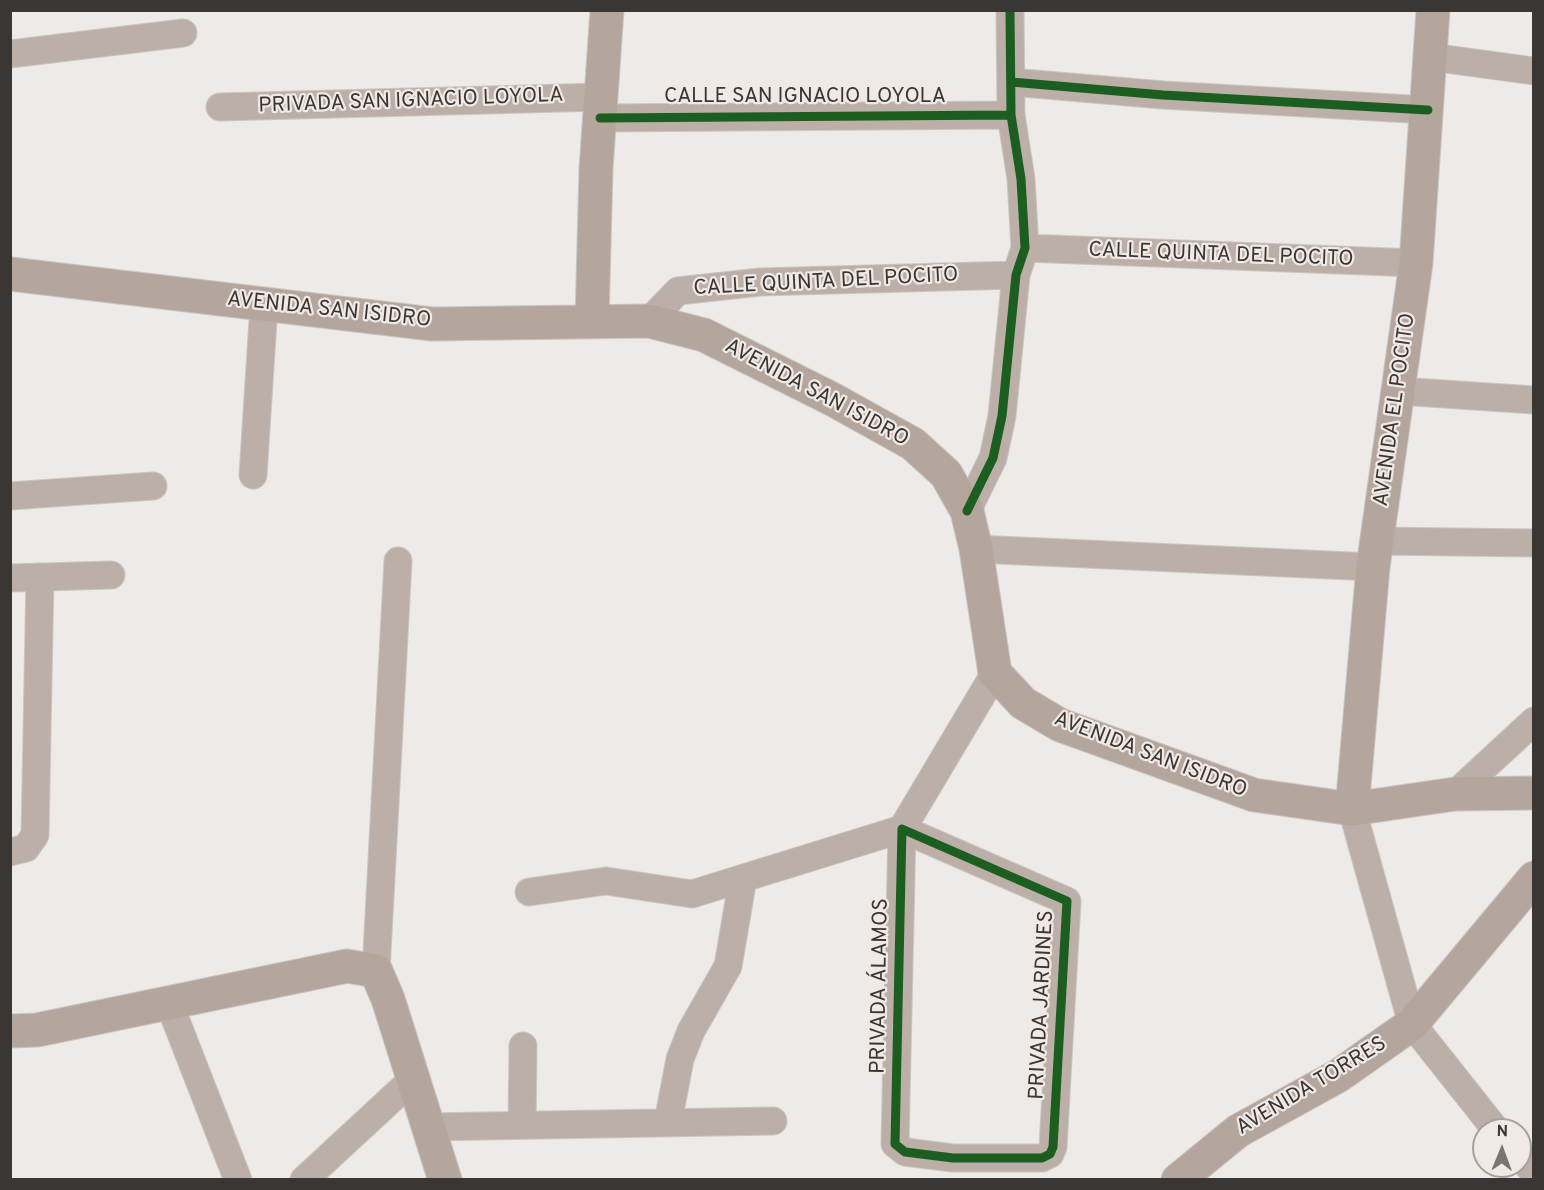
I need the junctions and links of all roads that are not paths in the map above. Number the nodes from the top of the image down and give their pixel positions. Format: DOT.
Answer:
graph roads {
  1 [pos="607,10"];
  2 [pos="1010,10"];
  3 [pos="1433,10"];
  4 [pos="183,33"];
  5 [pos="10,54"];
  6 [pos="1431,57"];
  7 [pos="1533,71"];
  8 [pos="1011,82"];
  9 [pos="220,107"];
  10 [pos="600,107"];
  11 [pos="1428,110"];
  12 [pos="1011,115"];
  13 [pos="1025,248"];
  14 [pos="1416,263"];
  15 [pos="10,274"];
  16 [pos="1016,275"];
  17 [pos="264,305"];
  18 [pos="592,320"];
  19 [pos="649,321"];
  20 [pos="1399,391"];
  21 [pos="1533,400"];
  22 [pos="253,476"];
  23 [pos="153,486"];
  24 [pos="10,496"];
  25 [pos="967,511"];
  26 [pos="1533,543"];
  27 [pos="976,549"];
  28 [pos="1375,554"];
  29 [pos="398,561"];
  30 [pos="111,575"];
  31 [pos="40,577"];
  32 [pos="10,578"];
  33 [pos="995,673"];
  34 [pos="1533,721"];
  35 [pos="1533,793"];
  36 [pos="1455,794"];
  37 [pos="1352,809"];
  38 [pos="902,829"];
  39 [pos="10,852"];
  40 [pos="743,878"];
  41 [pos="1533,878"];
  42 [pos="529,892"];
  43 [pos="376,971"];
  44 [pos="169,1003"];
  45 [pos="1412,1024"];
  46 [pos="10,1031"];
  47 [pos="523,1046"];
  48 [pos="412,1080"];
  49 [pos="1486,1118"];
  50 [pos="773,1121"];
  51 [pos="668,1122"];
  52 [pos="522,1125"];
  53 [pos="428,1126"];
  54 [pos="1053,1147"];
  55 [pos="238,1179"];
  56 [pos="304,1179"];
  57 [pos="445,1179"];
  58 [pos="1178,1179"];
  1 -- 10 [label="main road"];
  2 -- 8 [label="street"];
  3 -- 6 [label="main road, AVENIDA EL POCITO"];
  4 -- 5 [label="street"];
  6 -- 7 [label="street"];
  6 -- 11 [label="main road, AVENIDA EL POCITO"];
  8 -- 11 [label="street"];
  8 -- 12 [label="street"];
  9 -- 10 [label="street, PRIVADA SAN IGNACIO LOYOLA"];
  10 -- 12 [label="street, CALLE SAN IGNACIO LOYOLA"];
  10 -- 18 [label="main road"];
  11 -- 14 [label="main road, AVENIDA EL POCITO"];
  12 -- 13 [label="street"];
  13 -- 14 [label="street, CALLE QUINTA DEL POCITO"];
  13 -- 16 [label="street"];
  14 -- 20 [label="main road, AVENIDA EL POCITO"];
  15 -- 17 [label="main road, AVENIDA SAN ISIDRO"];
  16 -- 19 [label="street, CALLE QUINTA DEL POCITO"];
  16 -- 25 [label="street"];
  17 -- 18 [label="main road, AVENIDA SAN ISIDRO"];
  17 -- 22 [label="street"];
  18 -- 19 [label="main road, AVENIDA SAN ISIDRO"];
  19 -- 25 [label="main road, AVENIDA SAN ISIDRO"];
  20 -- 21 [label="street"];
  20 -- 28 [label="main road, AVENIDA EL POCITO"];
  23 -- 24 [label="street"];
  25 -- 27 [label="main road, AVENIDA SAN ISIDRO"];
  26 -- 28 [label="street"];
  27 -- 28 [label="street"];
  27 -- 33 [label="main road, AVENIDA SAN ISIDRO"];
  28 -- 37 [label="main road, AVENIDA EL POCITO"];
  29 -- 43 [label="street"];
  30 -- 31 [label="street"];
  31 -- 32 [label="street"];
  31 -- 39 [label="street"];
  33 -- 37 [label="main road, AVENIDA SAN ISIDRO"];
  33 -- 38 [label="street"];
  34 -- 36 [label="street"];
  35 -- 36 [label="main road, AVENIDA SAN ISIDRO"];
  36 -- 37 [label="main road, AVENIDA SAN ISIDRO"];
  37 -- 45 [label="street"];
  38 -- 40 [label="street"];
  38 -- 54 [label="street, PRIVADA JARDINES"];
  38 -- 54 [label="street, PRIVADA ÁLAMOS"];
  40 -- 42 [label="street"];
  40 -- 51 [label="street"];
  41 -- 45 [label="main road, AVENIDA TORRES"];
  43 -- 44 [label="main road"];
  43 -- 48 [label="main road"];
  44 -- 46 [label="main road"];
  44 -- 55 [label="street"];
  45 -- 49 [label="street"];
  45 -- 58 [label="main road, AVENIDA TORRES"];
  47 -- 52 [label="street"];
  48 -- 53 [label="main road"];
  48 -- 56 [label="street"];
  50 -- 51 [label="street"];
  51 -- 52 [label="street"];
  52 -- 53 [label="street"];
  53 -- 57 [label="main road"];
}
